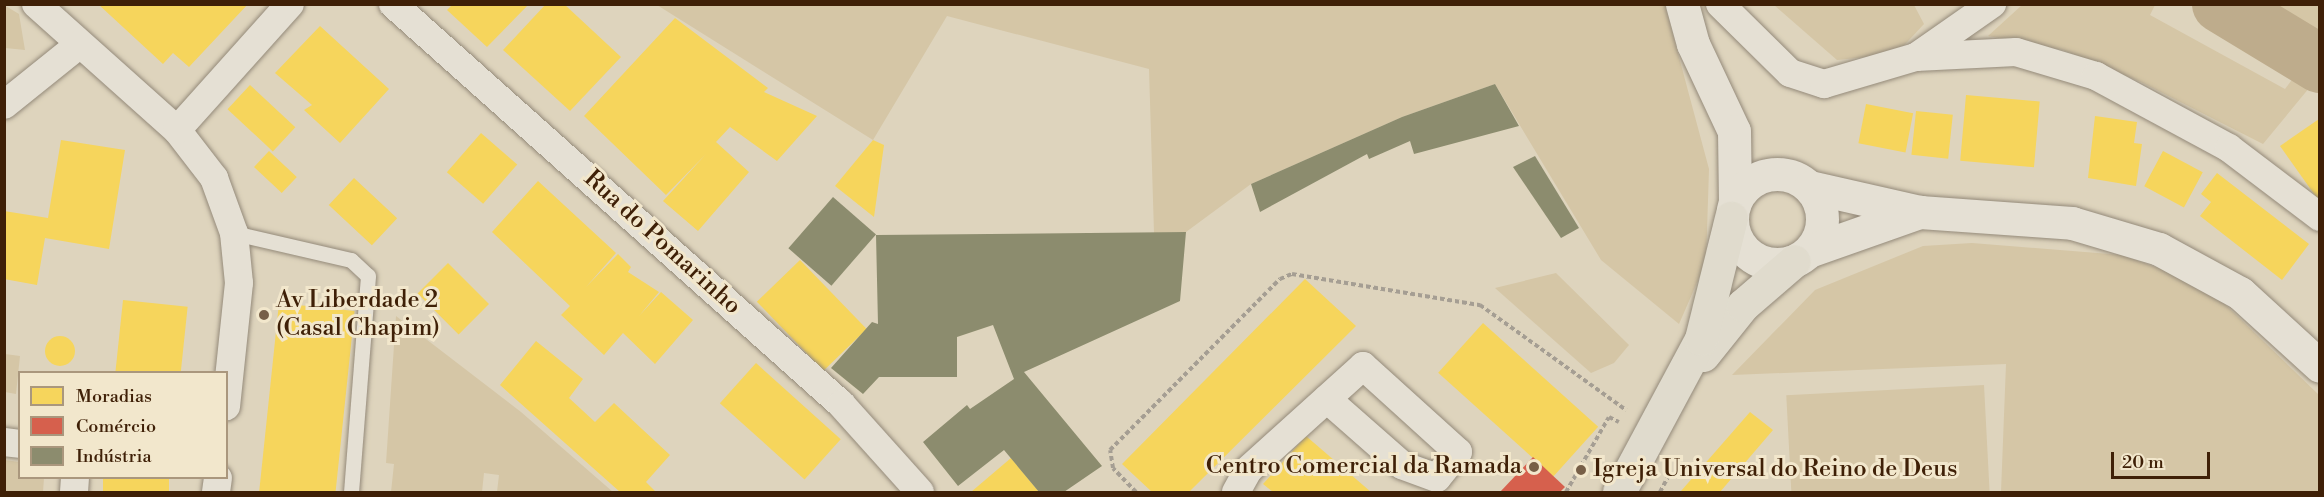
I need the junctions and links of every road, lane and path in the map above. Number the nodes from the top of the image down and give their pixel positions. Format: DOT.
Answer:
graph roads {
  1 [pos="36,4"];
  2 [pos="290,4"];
  3 [pos="393,4"];
  4 [pos="1682,4"];
  5 [pos="1720,4"];
  6 [pos="1992,4"];
  7 [pos="80,44"];
  8 [pos="1916,57"];
  9 [pos="4,105"];
  10 [pos="177,130"];
  11 [pos="1734,131"];
  12 [pos="1803,182"];
  13 [pos="1733,209"];
  14 [pos="1920,212"];
  15 [pos="2319,217"];
  16 [pos="234,233"];
  17 [pos="1801,256"];
  18 [pos="2319,366"];
  19 [pos="1685,377"];
  20 [pos="228,387"];
  21 [pos="1327,399"];
  22 [pos="1641,457"];
  23 [pos="1671,472"];
  24 [pos="351,492"];
  25 [pos="920,492"];
  26 [pos="1236,492"];
  27 [pos="1619,492"];
  28 [pos="1624,492"];
  29 [pos="1660,492"];
  1 -- 7 [label="street"];
  2 -- 10 [label="street"];
  3 -- 25 [label="street, Rua do Pomarinho"];
  4 -- 11 [label="main road"];
  5 -- 8 [label="street"];
  6 -- 8 [label="street"];
  7 -- 9 [label="street"];
  7 -- 10 [label="street"];
  8 -- 15 [label="street"];
  10 -- 16 [label="street"];
  11 -- 12 [label="main road"];
  11 -- 13 [label="main road"];
  12 -- 13 [label="main road"];
  12 -- 14 [label="main road"];
  12 -- 17 [label="main road"];
  13 -- 17 [label="main road"];
  13 -- 19 [label="main road"];
  14 -- 17 [label="main road"];
  14 -- 18 [label="main road"];
  16 -- 20 [label="street"];
  16 -- 24 [label="lane"];
  17 -- 19 [label="main road"];
  19 -- 22 [label="main road"];
  21 -- 26 [label="street"];
  22 -- 27 [label="main road"];
  22 -- 28 [label="main road"];
  23 -- 29 [label="path"];
}
